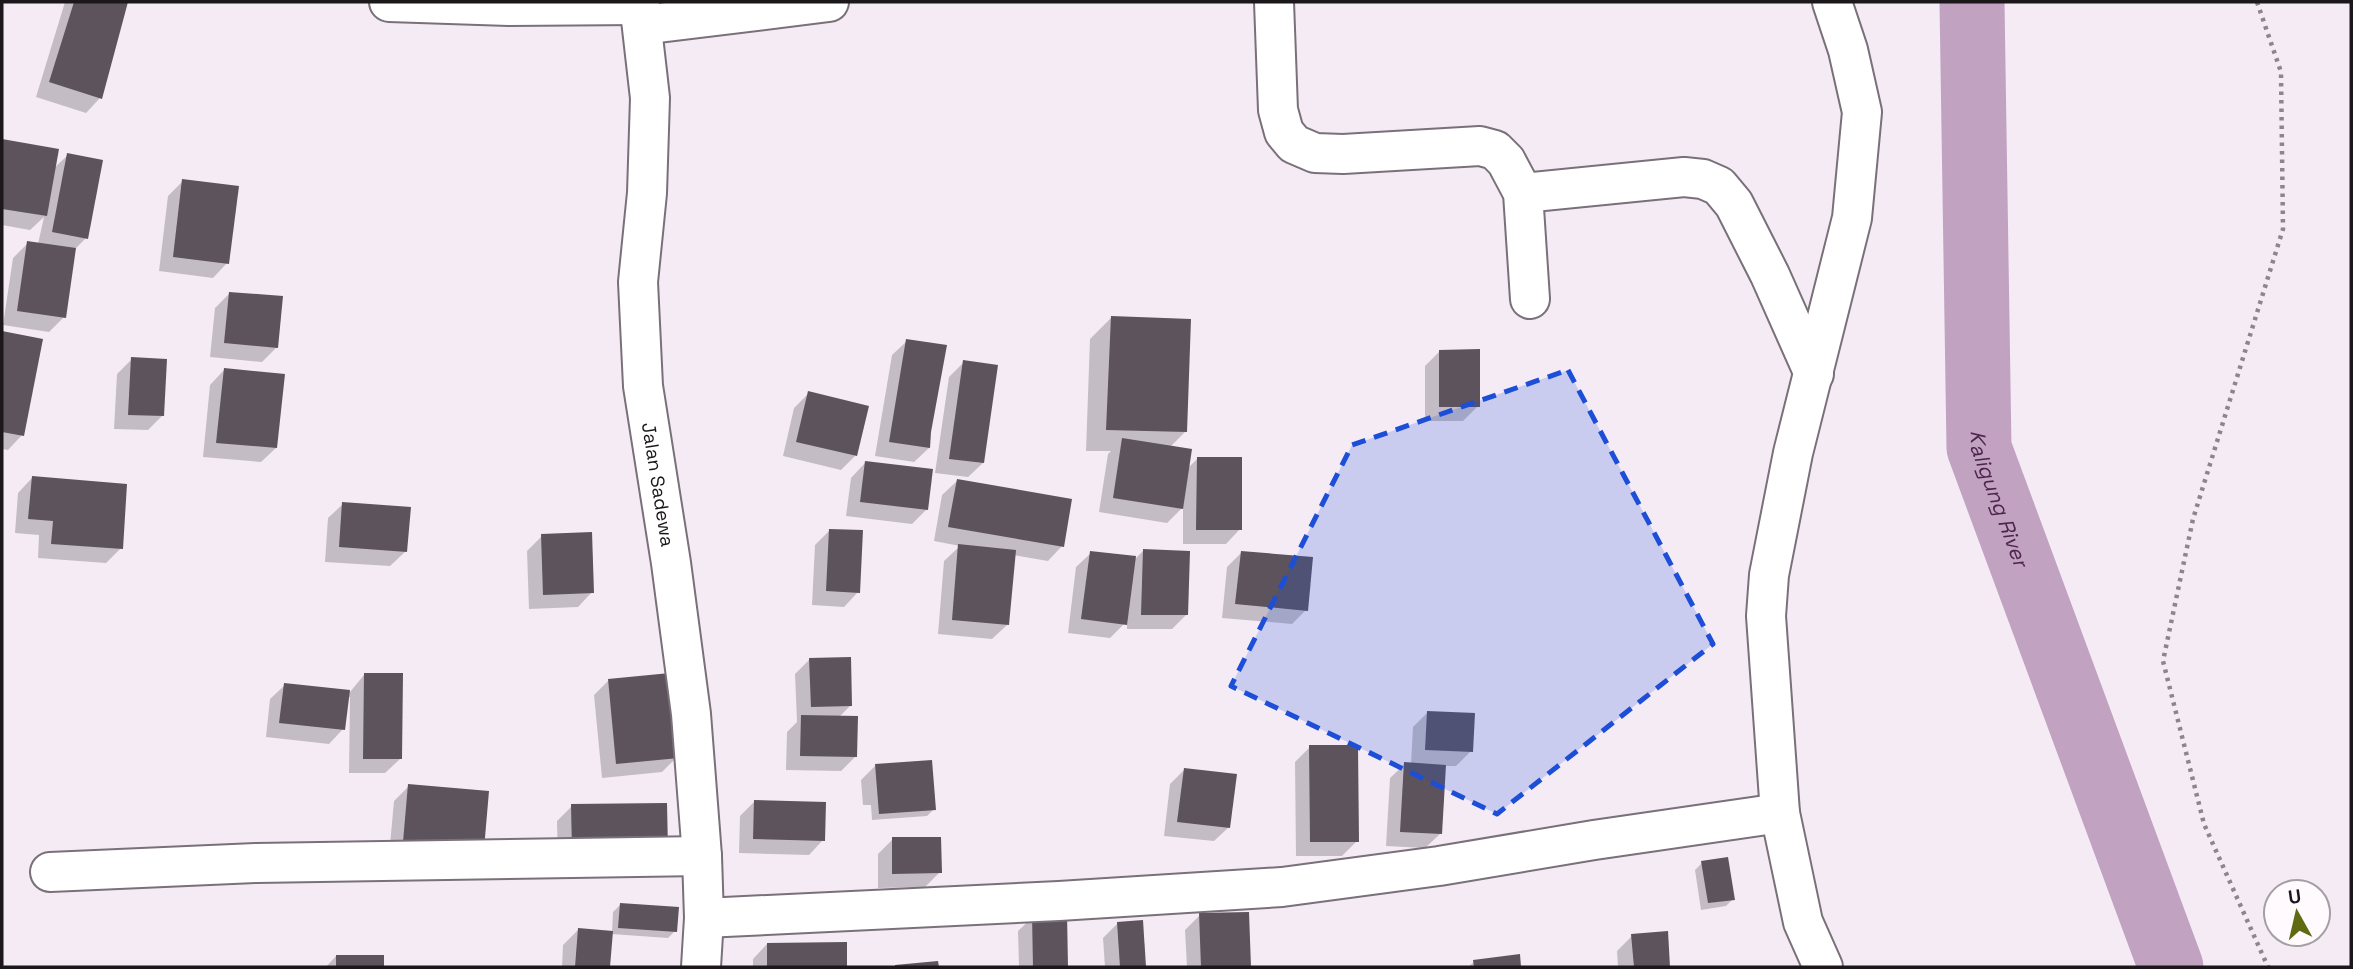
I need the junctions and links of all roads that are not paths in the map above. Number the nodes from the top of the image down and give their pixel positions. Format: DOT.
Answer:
graph roads {
  1 [pos="389,2"];
  2 [pos="829,2"];
  3 [pos="1274,2"];
  4 [pos="1832,2"];
  5 [pos="656,15"];
  6 [pos="1523,193"];
  7 [pos="1530,299"];
  8 [pos="1814,374"];
  9 [pos="1780,813"];
  10 [pos="702,856"];
  11 [pos="50,873"];
  12 [pos="730,917"];
  13 [pos="701,967"];
  14 [pos="1823,967"];
  1 -- 5 [label="street"];
  2 -- 5 [label="street"];
  3 -- 6 [label="street"];
  4 -- 8 [label="street"];
  5 -- 10 [label="street, Jalan Sadewa"];
  6 -- 7 [label="street"];
  6 -- 8 [label="street"];
  8 -- 9 [label="street"];
  9 -- 12 [label="street"];
  9 -- 14 [label="street"];
  10 -- 11 [label="street"];
  10 -- 12 [label="street, Jalan Sadewa"];
  12 -- 13 [label="street, Jalan Sadewa"];
}
